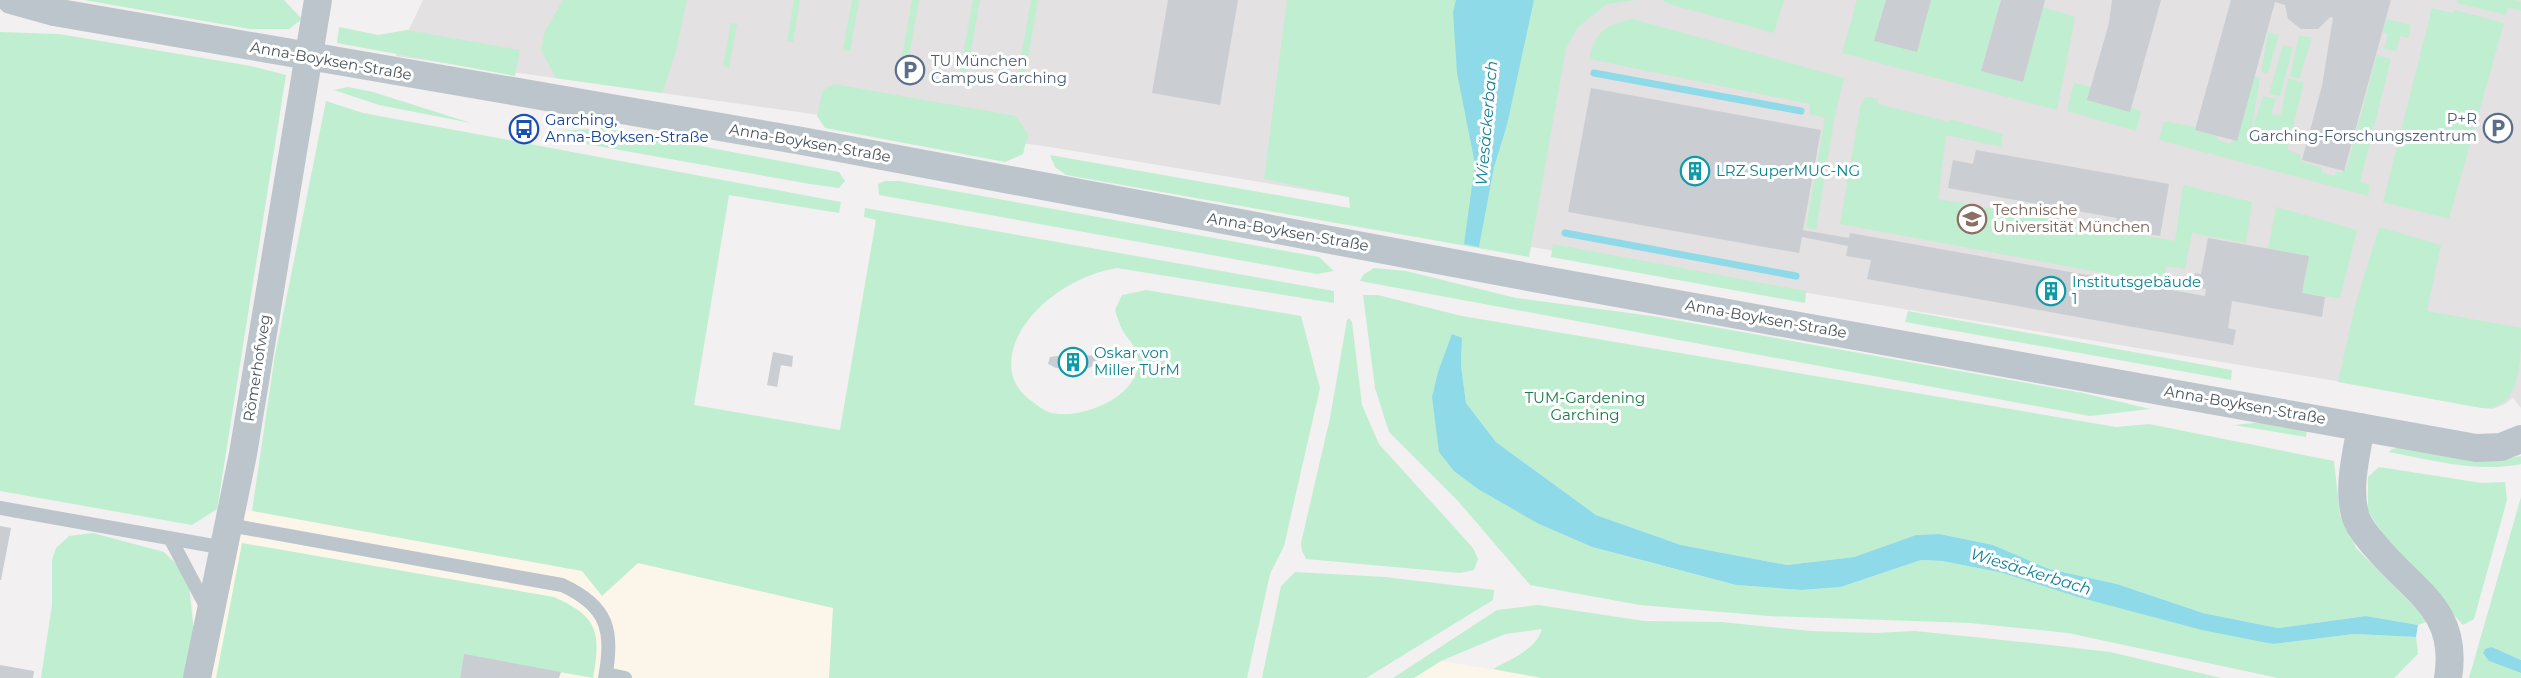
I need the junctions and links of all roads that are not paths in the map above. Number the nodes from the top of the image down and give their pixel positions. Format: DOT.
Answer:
graph roads {
  1 [pos="10,0"];
  2 [pos="318,0"];
  3 [pos="0,12"];
  4 [pos="54,12"];
  5 [pos="309,57"];
  6 [pos="2361,427"];
  7 [pos="2521,439"];
  8 [pos="0,508"];
  9 [pos="227,536"];
  10 [pos="170,538"];
  11 [pos="211,614"];
  12 [pos="606,676"];
  13 [pos="197,678"];
  14 [pos="625,678"];
  15 [pos="2448,678"];
  1 -- 4 [label="street, Anna-Boyksen-Straße"];
  2 -- 5 [label="street, Römerhofweg"];
  3 -- 4 [label="street, Anna-Boyksen-Straße"];
  4 -- 5 [label="street, Anna-Boyksen-Straße"];
  5 -- 6 [label="street, Anna-Boyksen-Straße"];
  5 -- 9 [label="street, Römerhofweg"];
  6 -- 7 [label="street, Anna-Boyksen-Straße"];
  6 -- 15 [label="street"];
  8 -- 10 [label="lane"];
  9 -- 10 [label="lane"];
  9 -- 11 [label="street, Römerhofweg"];
  9 -- 12 [label="lane"];
  10 -- 11 [label="lane"];
  11 -- 13 [label="street, Römerhofweg"];
  12 -- 14 [label="lane"];
}
